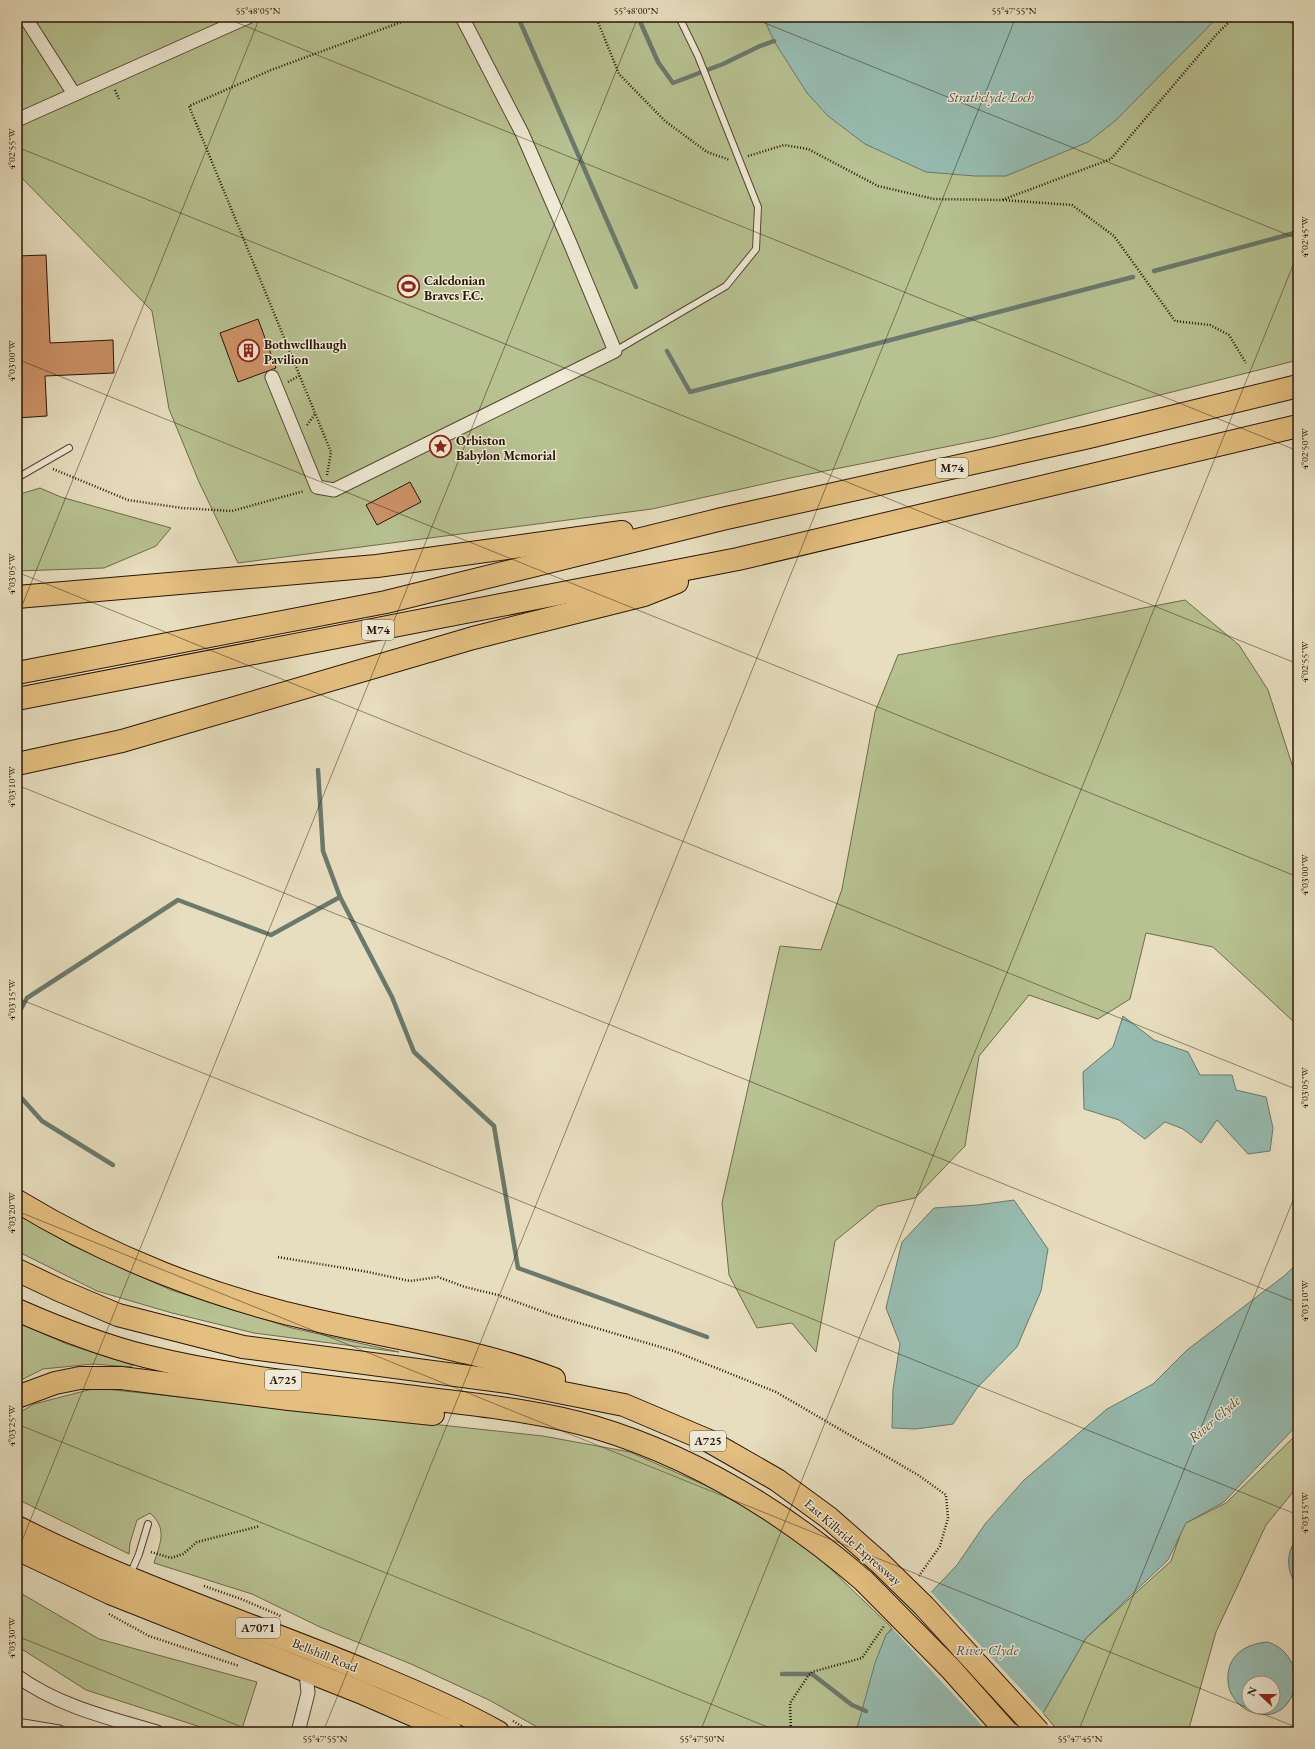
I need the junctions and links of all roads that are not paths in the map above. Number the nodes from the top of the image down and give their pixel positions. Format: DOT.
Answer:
graph roads {
  1 [pos="25,17"];
  2 [pos="248,17"];
  3 [pos="462,17"];
  4 [pos="681,21"];
  5 [pos="74,94"];
  6 [pos="17,120"];
  7 [pos="615,351"];
  8 [pos="272,377"];
  9 [pos="1298,386"];
  10 [pos="1298,426"];
  11 [pos="69,448"];
  12 [pos="17,478"];
  13 [pos="722,519"];
  14 [pos="738,559"];
  15 [pos="17,597"];
  16 [pos="17,673"];
  17 [pos="17,699"];
  18 [pos="17,764"];
  19 [pos="17,1201"];
  20 [pos="17,1270"];
  21 [pos="17,1310"];
  22 [pos="17,1397"];
  23 [pos="624,1406"];
  24 [pos="556,1418"];
  25 [pos="148,1524"];
  26 [pos="17,1527"];
  27 [pos="17,1549"];
  28 [pos="129,1578"];
  29 [pos="306,1672"];
  30 [pos="17,1676"];
  31 [pos="17,1725"];
  32 [pos="59,1732"];
  33 [pos="157,1732"];
  34 [pos="298,1732"];
  35 [pos="452,1732"];
  36 [pos="498,1732"];
  37 [pos="1007,1732"];
  38 [pos="1039,1732"];
  1 -- 5 [label="street"];
  2 -- 5 [label="street"];
  3 -- 7 [label="street"];
  4 -- 7 [label="lane"];
  5 -- 6 [label="street"];
  7 -- 8 [label="street"];
  9 -- 13 [label="highway, M74"];
  10 -- 14 [label="highway, M74"];
  11 -- 12 [label="lane"];
  13 -- 15 [label="highway"];
  13 -- 16 [label="highway, M74"];
  14 -- 17 [label="highway, M74"];
  14 -- 18 [label="highway"];
  19 -- 23 [label="highway, A725"];
  20 -- 23 [label="highway, East Kilbride Expressway / A725"];
  21 -- 24 [label="highway, A725"];
  22 -- 24 [label="highway"];
  23 -- 38 [label="highway, East Kilbride Expressway / A725, bridge"];
  24 -- 37 [label="highway, East Kilbride Expressway / A725, bridge"];
  25 -- 28 [label="lane"];
  26 -- 28 [label="highway, Bellshill Road / A7071"];
  27 -- 29 [label="highway, Bellshill Road / A7071"];
  28 -- 36 [label="highway, Bellshill Road / A7071"];
  29 -- 34 [label="street, Bellshill Road"];
  29 -- 35 [label="highway, Bellshill Road / A7071"];
  30 -- 33 [label="street"];
  31 -- 32 [label="street"];
}
